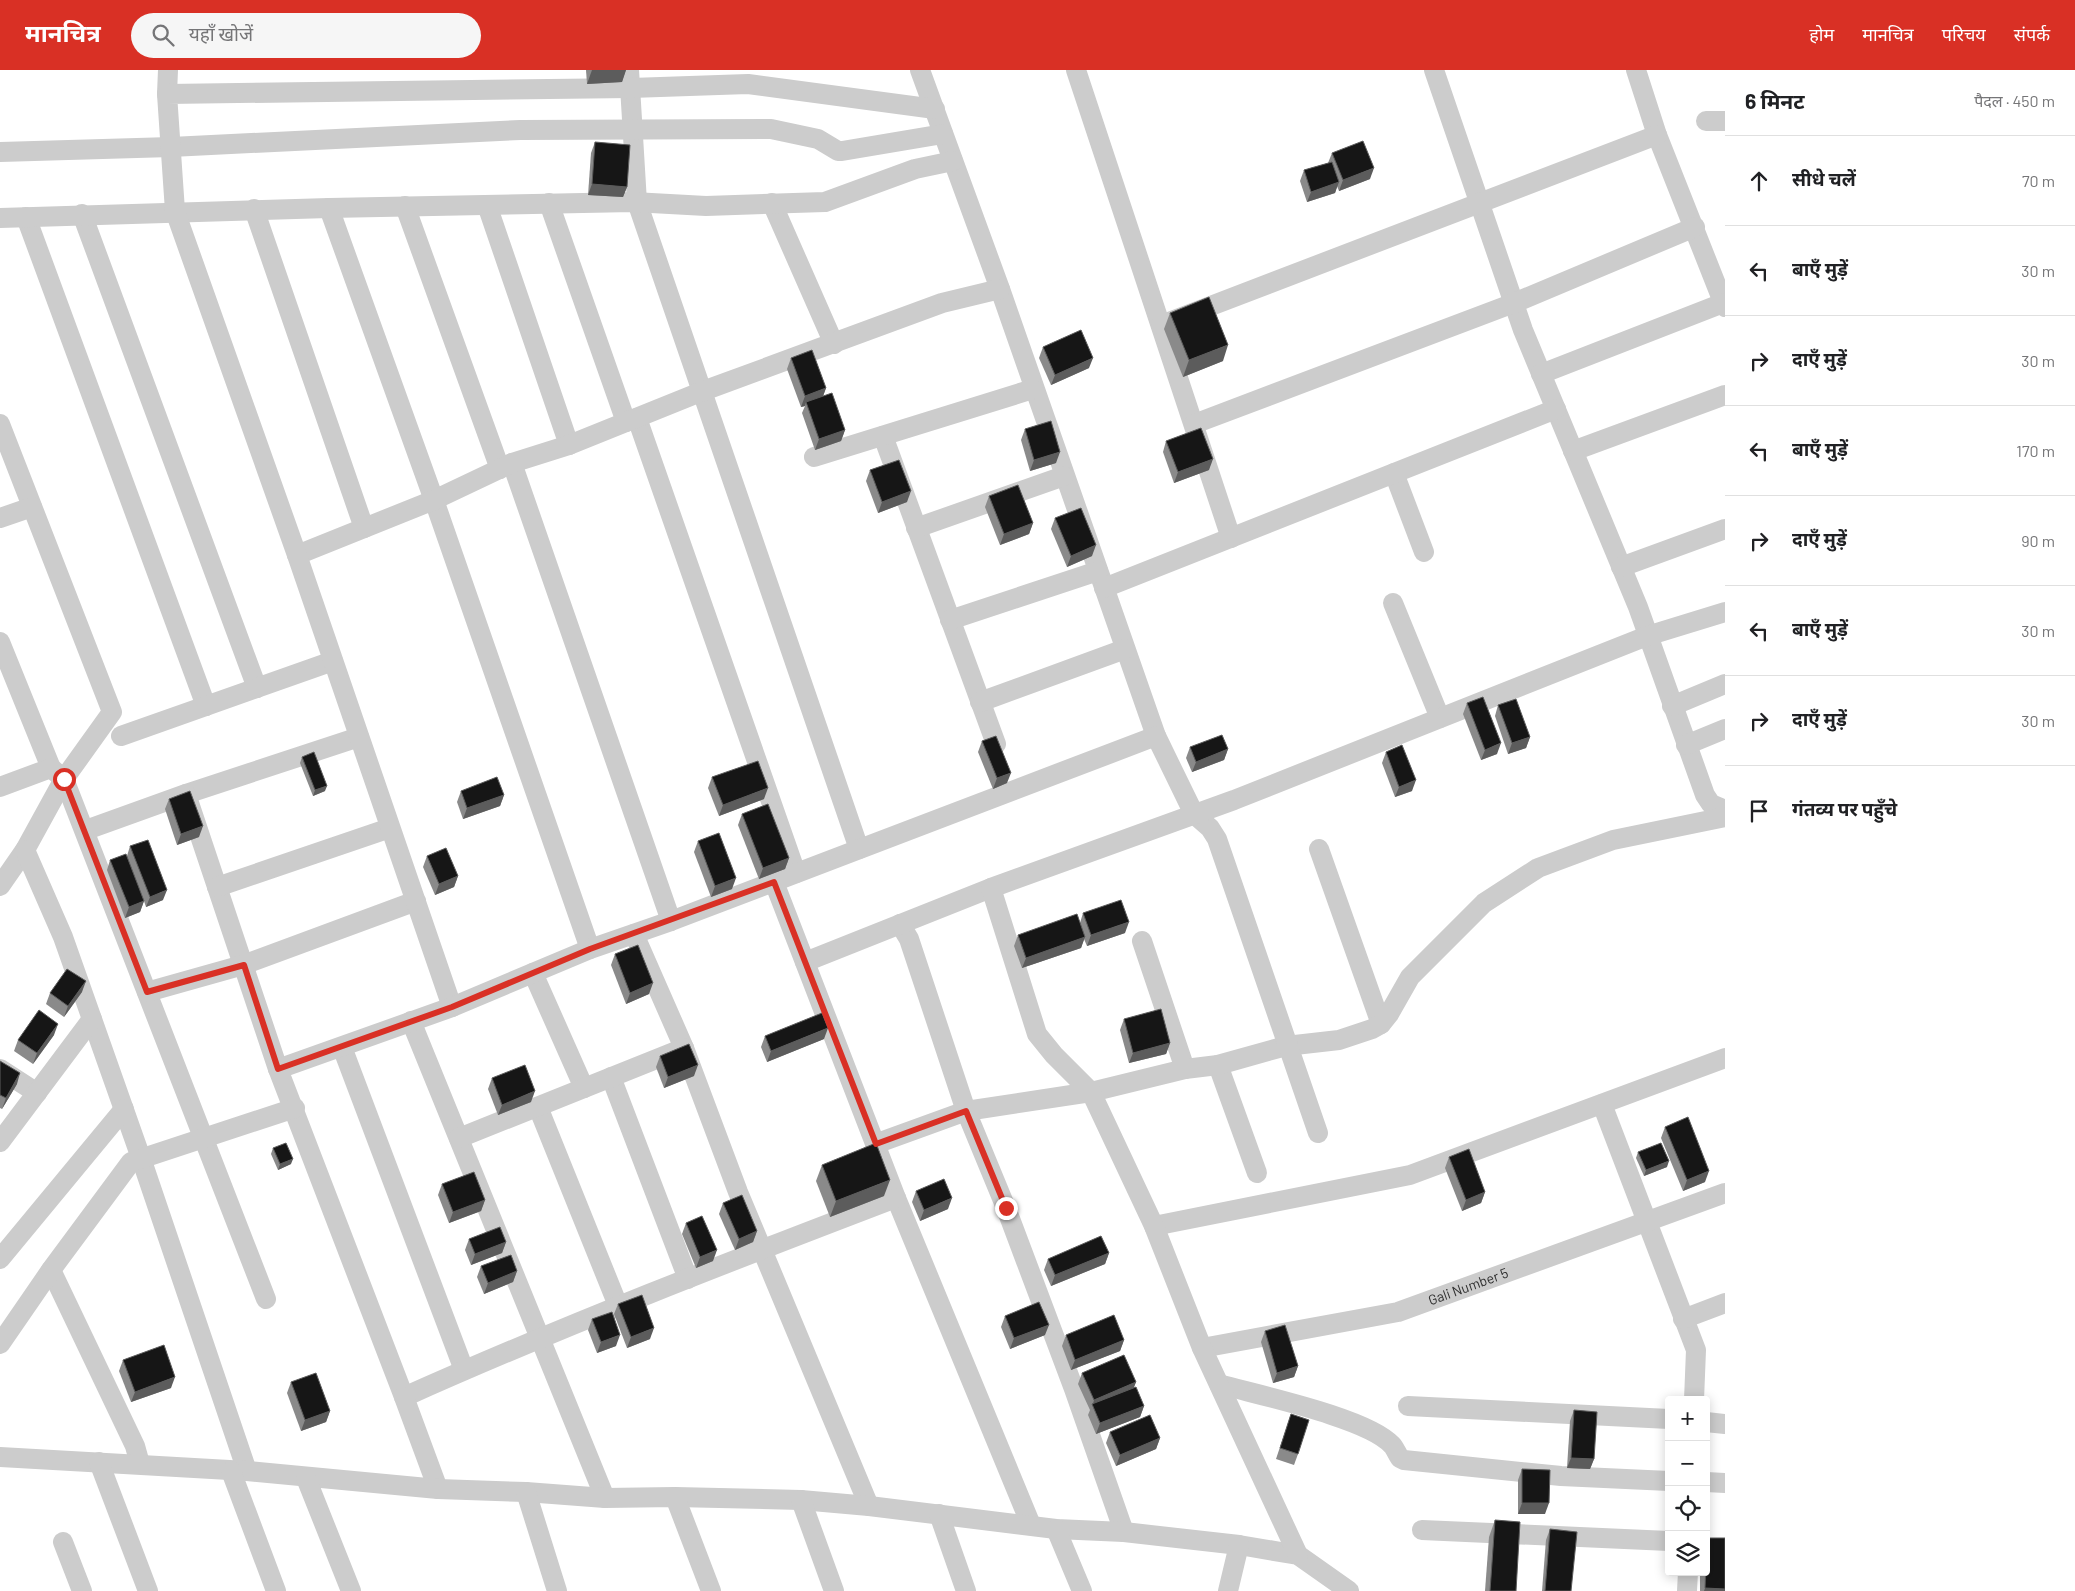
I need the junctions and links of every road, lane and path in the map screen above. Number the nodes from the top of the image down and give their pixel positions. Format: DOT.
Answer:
graph roads {
  1 [pos="168,70"];
  2 [pos="920,70"];
  3 [pos="1076,70"];
  4 [pos="1434,70"];
  5 [pos="1636,70"];
  6 [pos="630,79"];
  7 [pos="168,94"];
  8 [pos="935,109"];
  9 [pos="632,130"];
  10 [pos="943,134"];
  11 [pos="1657,135"];
  12 [pos="171,146"];
  13 [pos="0,152"];
  14 [pos="953,161"];
  15 [pos="637,202"];
  16 [pos="1479,202"];
  17 [pos="549,203"];
  18 [pos="487,204"];
  19 [pos="772,204"];
  20 [pos="405,206"];
  21 [pos="329,208"];
  22 [pos="254,209"];
  23 [pos="175,211"];
  24 [pos="82,214"];
  25 [pos="26,217"];
  26 [pos="0,218"];
  27 [pos="1695,226"];
  28 [pos="1000,289"];
  29 [pos="1514,303"];
  30 [pos="1724,305"];
  31 [pos="1162,324"];
  32 [pos="834,344"];
  33 [pos="1542,374"];
  34 [pos="1033,389"];
  35 [pos="703,390"];
  36 [pos="1725,395"];
  37 [pos="1556,409"];
  38 [pos="631,420"];
  39 [pos="0,424"];
  40 [pos="1194,424"];
  41 [pos="883,436"];
  42 [pos="569,445"];
  43 [pos="1573,451"];
  44 [pos="814,458"];
  45 [pos="506,466"];
  46 [pos="1394,473"];
  47 [pos="1064,476"];
  48 [pos="434,500"];
  49 [pos="32,507"];
  50 [pos="0,518"];
  51 [pos="364,528"];
  52 [pos="916,528"];
  53 [pos="1725,528"];
  54 [pos="1231,538"];
  55 [pos="1424,552"];
  56 [pos="297,555"];
  57 [pos="1621,568"];
  58 [pos="1101,580"];
  59 [pos="1393,603"];
  60 [pos="1725,612"];
  61 [pos="950,620"];
  62 [pos="1647,636"];
  63 [pos="0,642"];
  64 [pos="1125,649"];
  65 [pos="334,661"];
  66 [pos="1725,684"];
  67 [pos="257,688"];
  68 [pos="980,702"];
  69 [pos="206,706"];
  70 [pos="1672,706"];
  71 [pos="1440,718"];
  72 [pos="1725,729"];
  73 [pos="121,736"];
  74 [pos="359,736"];
  75 [pos="1156,736"];
  76 [pos="996,744"];
  77 [pos="1686,745"];
  78 [pos="58,773"];
  79 [pos="0,787"];
  80 [pos="186,794"];
  81 [pos="1725,810"];
  82 [pos="1194,814"];
  83 [pos="1725,818"];
  84 [pos="390,828"];
  85 [pos="86,830"];
  86 [pos="1319,849"];
  87 [pos="25,850"];
  88 [pos="859,850"];
  89 [pos="796,873"];
  90 [pos="774,882"];
  91 [pos="0,886"];
  92 [pos="218,887"];
  93 [pos="991,888"];
  94 [pos="416,901"];
  95 [pos="671,921"];
  96 [pos="900,924"];
  97 [pos="634,934"];
  98 [pos="1142,940"];
  99 [pos="590,949"];
  100 [pos="805,962"];
  101 [pos="244,965"];
  102 [pos="533,973"];
  103 [pos="147,992"];
  104 [pos="452,1007"];
  105 [pos="92,1019"];
  106 [pos="412,1021"];
  107 [pos="1381,1024"];
  108 [pos="342,1046"];
  109 [pos="1286,1046"];
  110 [pos="684,1048"];
  111 [pos="1725,1058"];
  112 [pos="1218,1065"];
  113 [pos="0,1069"];
  114 [pos="278,1069"];
  115 [pos="1185,1069"];
  116 [pos="612,1077"];
  117 [pos="584,1088"];
  118 [pos="1091,1092"];
  119 [pos="37,1093"];
  120 [pos="1602,1104"];
  121 [pos="538,1107"];
  122 [pos="124,1108"];
  123 [pos="295,1108"];
  124 [pos="966,1111"];
  125 [pos="1318,1133"];
  126 [pos="203,1138"];
  127 [pos="459,1138"];
  128 [pos="0,1142"];
  129 [pos="876,1144"];
  130 [pos="141,1158"];
  131 [pos="1257,1173"];
  132 [pos="1725,1193"];
  133 [pos="896,1198"];
  134 [pos="1648,1221"];
  135 [pos="1154,1226"];
  136 [pos="761,1250"];
  137 [pos="0,1259"];
  138 [pos="51,1270"];
  139 [pos="688,1279"];
  140 [pos="266,1300"];
  141 [pos="1725,1303"];
  142 [pos="619,1308"];
  143 [pos="1683,1319"];
  144 [pos="542,1339"];
  145 [pos="0,1344"];
  146 [pos="1202,1348"];
  147 [pos="464,1370"];
  148 [pos="1219,1384"];
  149 [pos="1694,1396"];
  150 [pos="404,1397"];
  151 [pos="1408,1406"];
  152 [pos="1665,1419"];
  153 [pos="1710,1422"];
  154 [pos="1725,1424"];
  155 [pos="0,1457"];
  156 [pos="99,1462"];
  157 [pos="140,1464"];
  158 [pos="239,1471"];
  159 [pos="306,1478"];
  160 [pos="1665,1481"];
  161 [pos="1710,1482"];
  162 [pos="1725,1483"];
  163 [pos="438,1489"];
  164 [pos="526,1492"];
  165 [pos="675,1497"];
  166 [pos="605,1498"];
  167 [pos="801,1500"];
  168 [pos="869,1506"];
  169 [pos="939,1514"];
  170 [pos="1031,1525"];
  171 [pos="1056,1529"];
  172 [pos="1422,1530"];
  173 [pos="1124,1532"];
  174 [pos="1665,1541"];
  175 [pos="63,1542"];
  176 [pos="1239,1545"];
  177 [pos="1298,1556"];
  178 [pos="1688,1576"];
  179 [pos="82,1591"];
  180 [pos="148,1591"];
  181 [pos="276,1591"];
  182 [pos="351,1591"];
  183 [pos="557,1591"];
  184 [pos="711,1591"];
  185 [pos="834,1591"];
  186 [pos="966,1591"];
  187 [pos="1082,1591"];
  188 [pos="1228,1591"];
  189 [pos="1349,1591"];
  190 [pos="1687,1591"];
  1 -- 7 [label="street"];
  2 -- 8 [label="street"];
  3 -- 31 [label="street"];
  4 -- 16 [label="street"];
  5 -- 11 [label="street"];
  6 -- 7 [label="street"];
  6 -- 8 [label="street"];
  6 -- 9 [label="street"];
  7 -- 12 [label="street"];
  8 -- 10 [label="street"];
  9 -- 10 [label="street"];
  9 -- 12 [label="street"];
  9 -- 15 [label="street"];
  10 -- 14 [label="street"];
  11 -- 16 [label="street"];
  11 -- 27 [label="street"];
  12 -- 13 [label="street"];
  12 -- 23 [label="street"];
  14 -- 19 [label="street"];
  14 -- 28 [label="street"];
  15 -- 17 [label="street"];
  15 -- 19 [label="street"];
  15 -- 35 [label="street"];
  16 -- 29 [label="street"];
  16 -- 31 [label="street"];
  17 -- 18 [label="street"];
  17 -- 38 [label="street"];
  18 -- 20 [label="street"];
  18 -- 42 [label="street"];
  19 -- 32 [label="street"];
  20 -- 21 [label="street"];
  20 -- 45 [label="street"];
  21 -- 22 [label="street"];
  21 -- 48 [label="street"];
  22 -- 23 [label="street"];
  22 -- 51 [label="street"];
  23 -- 24 [label="street"];
  23 -- 56 [label="street"];
  24 -- 25 [label="street"];
  24 -- 67 [label="street"];
  25 -- 26 [label="street"];
  25 -- 69 [label="street"];
  27 -- 29 [label="street"];
  27 -- 30 [label="street"];
  28 -- 32 [label="street"];
  28 -- 34 [label="street"];
  29 -- 33 [label="street"];
  29 -- 40 [label="street"];
  30 -- 33 [label="street"];
  31 -- 40 [label="street"];
  32 -- 35 [label="street"];
  33 -- 37 [label="street"];
  34 -- 41 [label="street"];
  34 -- 47 [label="street"];
  35 -- 38 [label="street"];
  35 -- 88 [label="street"];
  36 -- 43 [label="street"];
  37 -- 43 [label="street"];
  37 -- 46 [label="street"];
  38 -- 42 [label="street"];
  38 -- 89 [label="street"];
  39 -- 49 [label="street"];
  40 -- 54 [label="street"];
  41 -- 44 [label="street"];
  41 -- 52 [label="street"];
  42 -- 45 [label="street"];
  43 -- 57 [label="street"];
  45 -- 48 [label="street"];
  45 -- 95 [label="street"];
  46 -- 54 [label="street"];
  46 -- 55 [label="street"];
  47 -- 52 [label="street"];
  47 -- 58 [label="street"];
  48 -- 51 [label="street"];
  48 -- 99 [label="street"];
  49 -- 50 [label="street"];
  49 -- 78 [label="street"];
  51 -- 56 [label="street"];
  52 -- 61 [label="street"];
  53 -- 57 [label="street"];
  54 -- 58 [label="street"];
  56 -- 65 [label="street"];
  57 -- 62 [label="street"];
  58 -- 61 [label="street"];
  58 -- 64 [label="street"];
  59 -- 71 [label="street"];
  60 -- 62 [label="street"];
  61 -- 68 [label="street"];
  62 -- 70 [label="street"];
  62 -- 71 [label="street"];
  63 -- 78 [label="street"];
  64 -- 68 [label="street"];
  64 -- 75 [label="street"];
  65 -- 67 [label="street"];
  65 -- 74 [label="street"];
  66 -- 70 [label="street"];
  67 -- 69 [label="street"];
  68 -- 76 [label="street"];
  69 -- 73 [label="street"];
  70 -- 77 [label="street"];
  71 -- 82 [label="street"];
  72 -- 77 [label="street"];
  74 -- 80 [label="street"];
  74 -- 84 [label="street"];
  75 -- 82 [label="street"];
  75 -- 88 [label="street"];
  77 -- 81 [label="street"];
  78 -- 79 [label="street"];
  78 -- 85 [label="street"];
  78 -- 87 [label="street"];
  80 -- 85 [label="street"];
  80 -- 92 [label="street"];
  82 -- 93 [label="street"];
  82 -- 109 [label="street"];
  83 -- 107 [label="street"];
  84 -- 92 [label="street"];
  84 -- 94 [label="street"];
  85 -- 103 [label="street"];
  86 -- 107 [label="street"];
  87 -- 91 [label="street"];
  87 -- 105 [label="street"];
  88 -- 89 [label="street"];
  89 -- 90 [label="street"];
  90 -- 95 [label="street"];
  90 -- 100 [label="street"];
  92 -- 101 [label="street"];
  93 -- 96 [label="street"];
  93 -- 118 [label="street"];
  94 -- 101 [label="street"];
  94 -- 104 [label="street"];
  95 -- 97 [label="street"];
  96 -- 100 [label="street"];
  96 -- 124 [label="street"];
  97 -- 99 [label="street"];
  97 -- 110 [label="street"];
  98 -- 115 [label="street"];
  99 -- 102 [label="street"];
  100 -- 129 [label="street"];
  101 -- 103 [label="street"];
  101 -- 114 [label="street"];
  102 -- 104 [label="street"];
  102 -- 117 [label="street"];
  103 -- 126 [label="street"];
  104 -- 106 [label="street"];
  105 -- 119 [label="street"];
  105 -- 122 [label="street"];
  106 -- 108 [label="street"];
  106 -- 127 [label="street"];
  107 -- 109 [label="street"];
  108 -- 114 [label="street"];
  108 -- 147 [label="street"];
  109 -- 112 [label="street"];
  109 -- 125 [label="street"];
  110 -- 116 [label="street"];
  110 -- 136 [label="street"];
  111 -- 120 [label="street"];
  112 -- 115 [label="street"];
  112 -- 131 [label="street"];
  113 -- 119 [label="street"];
  114 -- 123 [label="street"];
  115 -- 118 [label="street"];
  116 -- 117 [label="street"];
  116 -- 139 [label="street"];
  117 -- 121 [label="street"];
  118 -- 124 [label="street"];
  118 -- 135 [label="street"];
  119 -- 128 [label="street"];
  120 -- 134 [label="street"];
  120 -- 135 [label="street"];
  121 -- 127 [label="street"];
  121 -- 142 [label="street"];
  122 -- 130 [label="street"];
  122 -- 137 [label="street"];
  123 -- 126 [label="street"];
  123 -- 150 [label="street"];
  124 -- 129 [label="street"];
  124 -- 173 [label="street"];
  126 -- 130 [label="street"];
  126 -- 140 [label="street"];
  127 -- 144 [label="street"];
  129 -- 133 [label="street"];
  130 -- 138 [label="street"];
  130 -- 158 [label="street"];
  132 -- 134 [label="street, Gali Number 5"];
  133 -- 136 [label="street"];
  133 -- 170 [label="street"];
  134 -- 143 [label="street"];
  134 -- 146 [label="street, Gali Number 5"];
  135 -- 146 [label="street"];
  136 -- 139 [label="street"];
  136 -- 168 [label="street"];
  138 -- 145 [label="street"];
  138 -- 157 [label="street"];
  139 -- 142 [label="street"];
  141 -- 143 [label="street"];
  142 -- 144 [label="street"];
  143 -- 149 [label="street"];
  144 -- 147 [label="street"];
  144 -- 166 [label="street"];
  146 -- 148 [label="street"];
  147 -- 150 [label="street"];
  148 -- 160 [label="street"];
  148 -- 177 [label="street"];
  150 -- 163 [label="street"];
  151 -- 152 [label="street"];
  153 -- 154 [label="street"];
  155 -- 156 [label="street"];
  156 -- 157 [label="street"];
  156 -- 180 [label="street"];
  157 -- 158 [label="street"];
  158 -- 159 [label="street"];
  158 -- 181 [label="street"];
  159 -- 163 [label="street"];
  159 -- 182 [label="street"];
  161 -- 162 [label="street"];
  163 -- 164 [label="street"];
  164 -- 166 [label="street"];
  164 -- 183 [label="street"];
  165 -- 166 [label="street"];
  165 -- 167 [label="street"];
  165 -- 184 [label="street"];
  167 -- 168 [label="street"];
  167 -- 185 [label="street"];
  168 -- 169 [label="street"];
  169 -- 170 [label="street"];
  169 -- 186 [label="street"];
  170 -- 171 [label="street"];
  171 -- 173 [label="street"];
  171 -- 187 [label="street"];
  172 -- 174 [label="street"];
  173 -- 176 [label="street"];
  175 -- 179 [label="street"];
  176 -- 177 [label="street"];
  176 -- 188 [label="street"];
  177 -- 189 [label="street"];
  178 -- 190 [label="street"];
}
